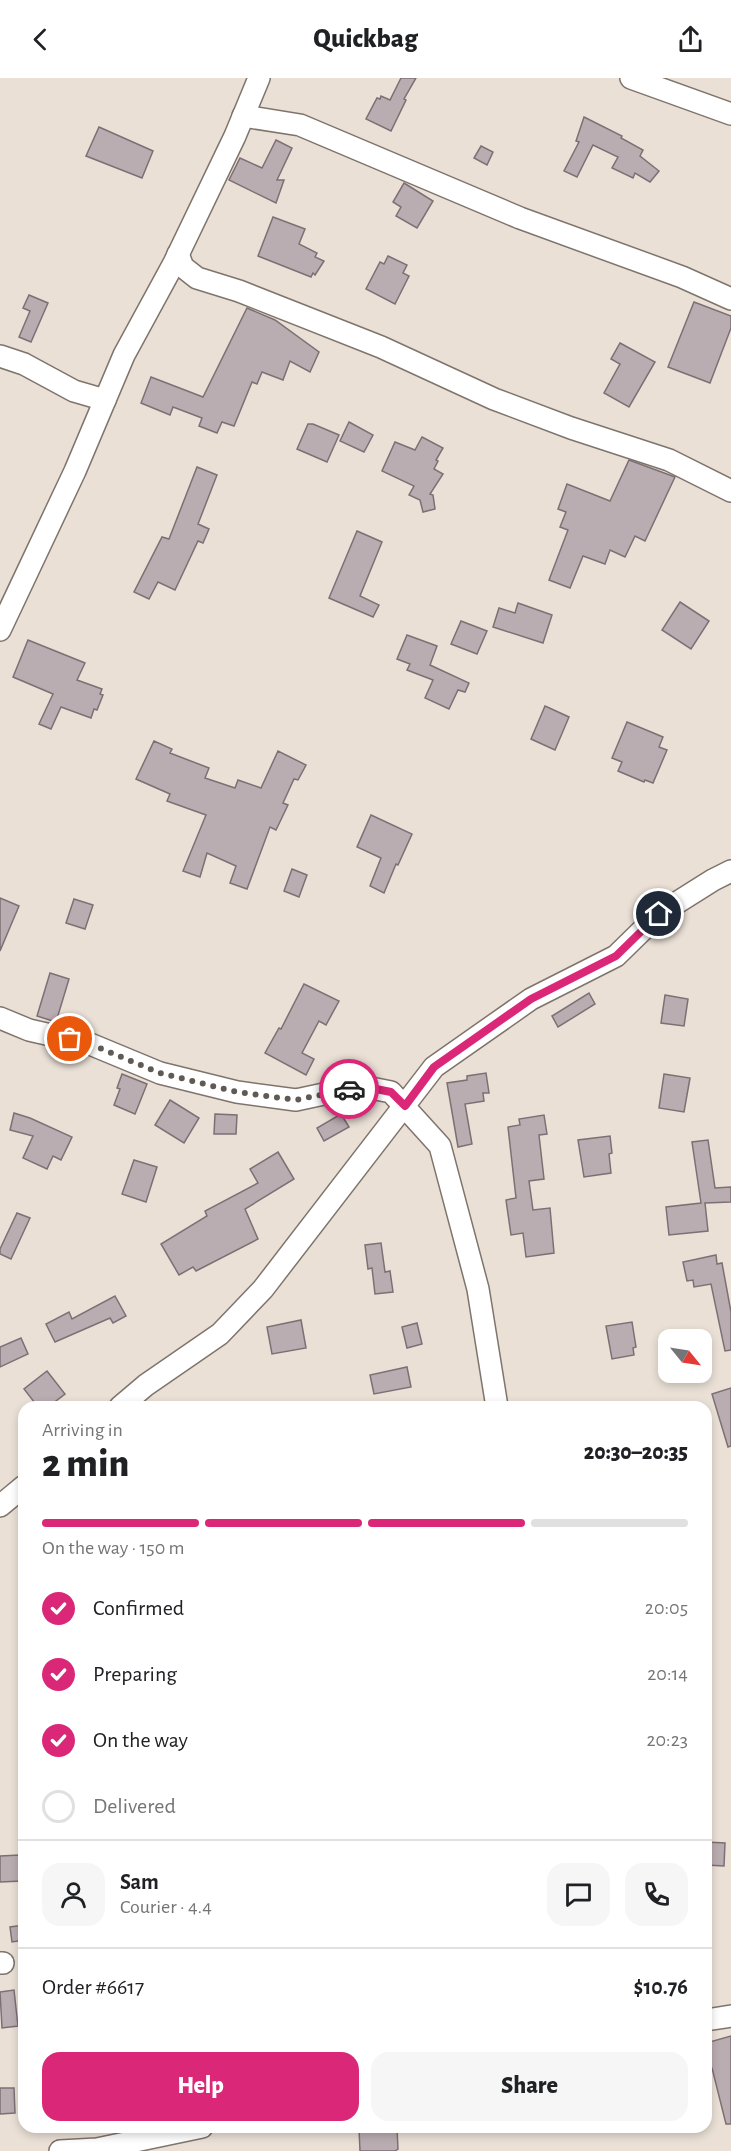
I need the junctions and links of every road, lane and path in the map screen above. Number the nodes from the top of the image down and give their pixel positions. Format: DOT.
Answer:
graph roads {
  1 [pos="259,78"];
  2 [pos="631,78"];
  3 [pos="731,114"];
  4 [pos="243,116"];
  5 [pos="178,254"];
  6 [pos="731,299"];
  7 [pos="0,356"];
  8 [pos="105,400"];
  9 [pos="731,491"];
  10 [pos="0,630"];
  11 [pos="731,871"];
  12 [pos="0,1018"];
  13 [pos="405,1106"];
  14 [pos="146,1386"];
  15 [pos="127,1401"];
  16 [pos="148,1401"];
  17 [pos="496,1401"];
  18 [pos="18,1491"];
  19 [pos="0,1506"];
  20 [pos="731,2016"];
  21 [pos="712,2019"];
  22 [pos="175,2133"];
  23 [pos="97,2150"];
  24 [pos="60,2151"];
  1 -- 4 [label="street"];
  2 -- 3 [label="street"];
  4 -- 5 [label="street"];
  4 -- 6 [label="street"];
  5 -- 8 [label="street"];
  5 -- 9 [label="street"];
  7 -- 8 [label="street"];
  8 -- 10 [label="street"];
  11 -- 13 [label="street"];
  12 -- 13 [label="street"];
  13 -- 14 [label="street"];
  13 -- 17 [label="street"];
  14 -- 15 [label="street"];
  14 -- 16 [label="street"];
  18 -- 19 [label="street"];
  20 -- 21 [label="street"];
  22 -- 23 [label="street"];
  23 -- 24 [label="street"];
}
